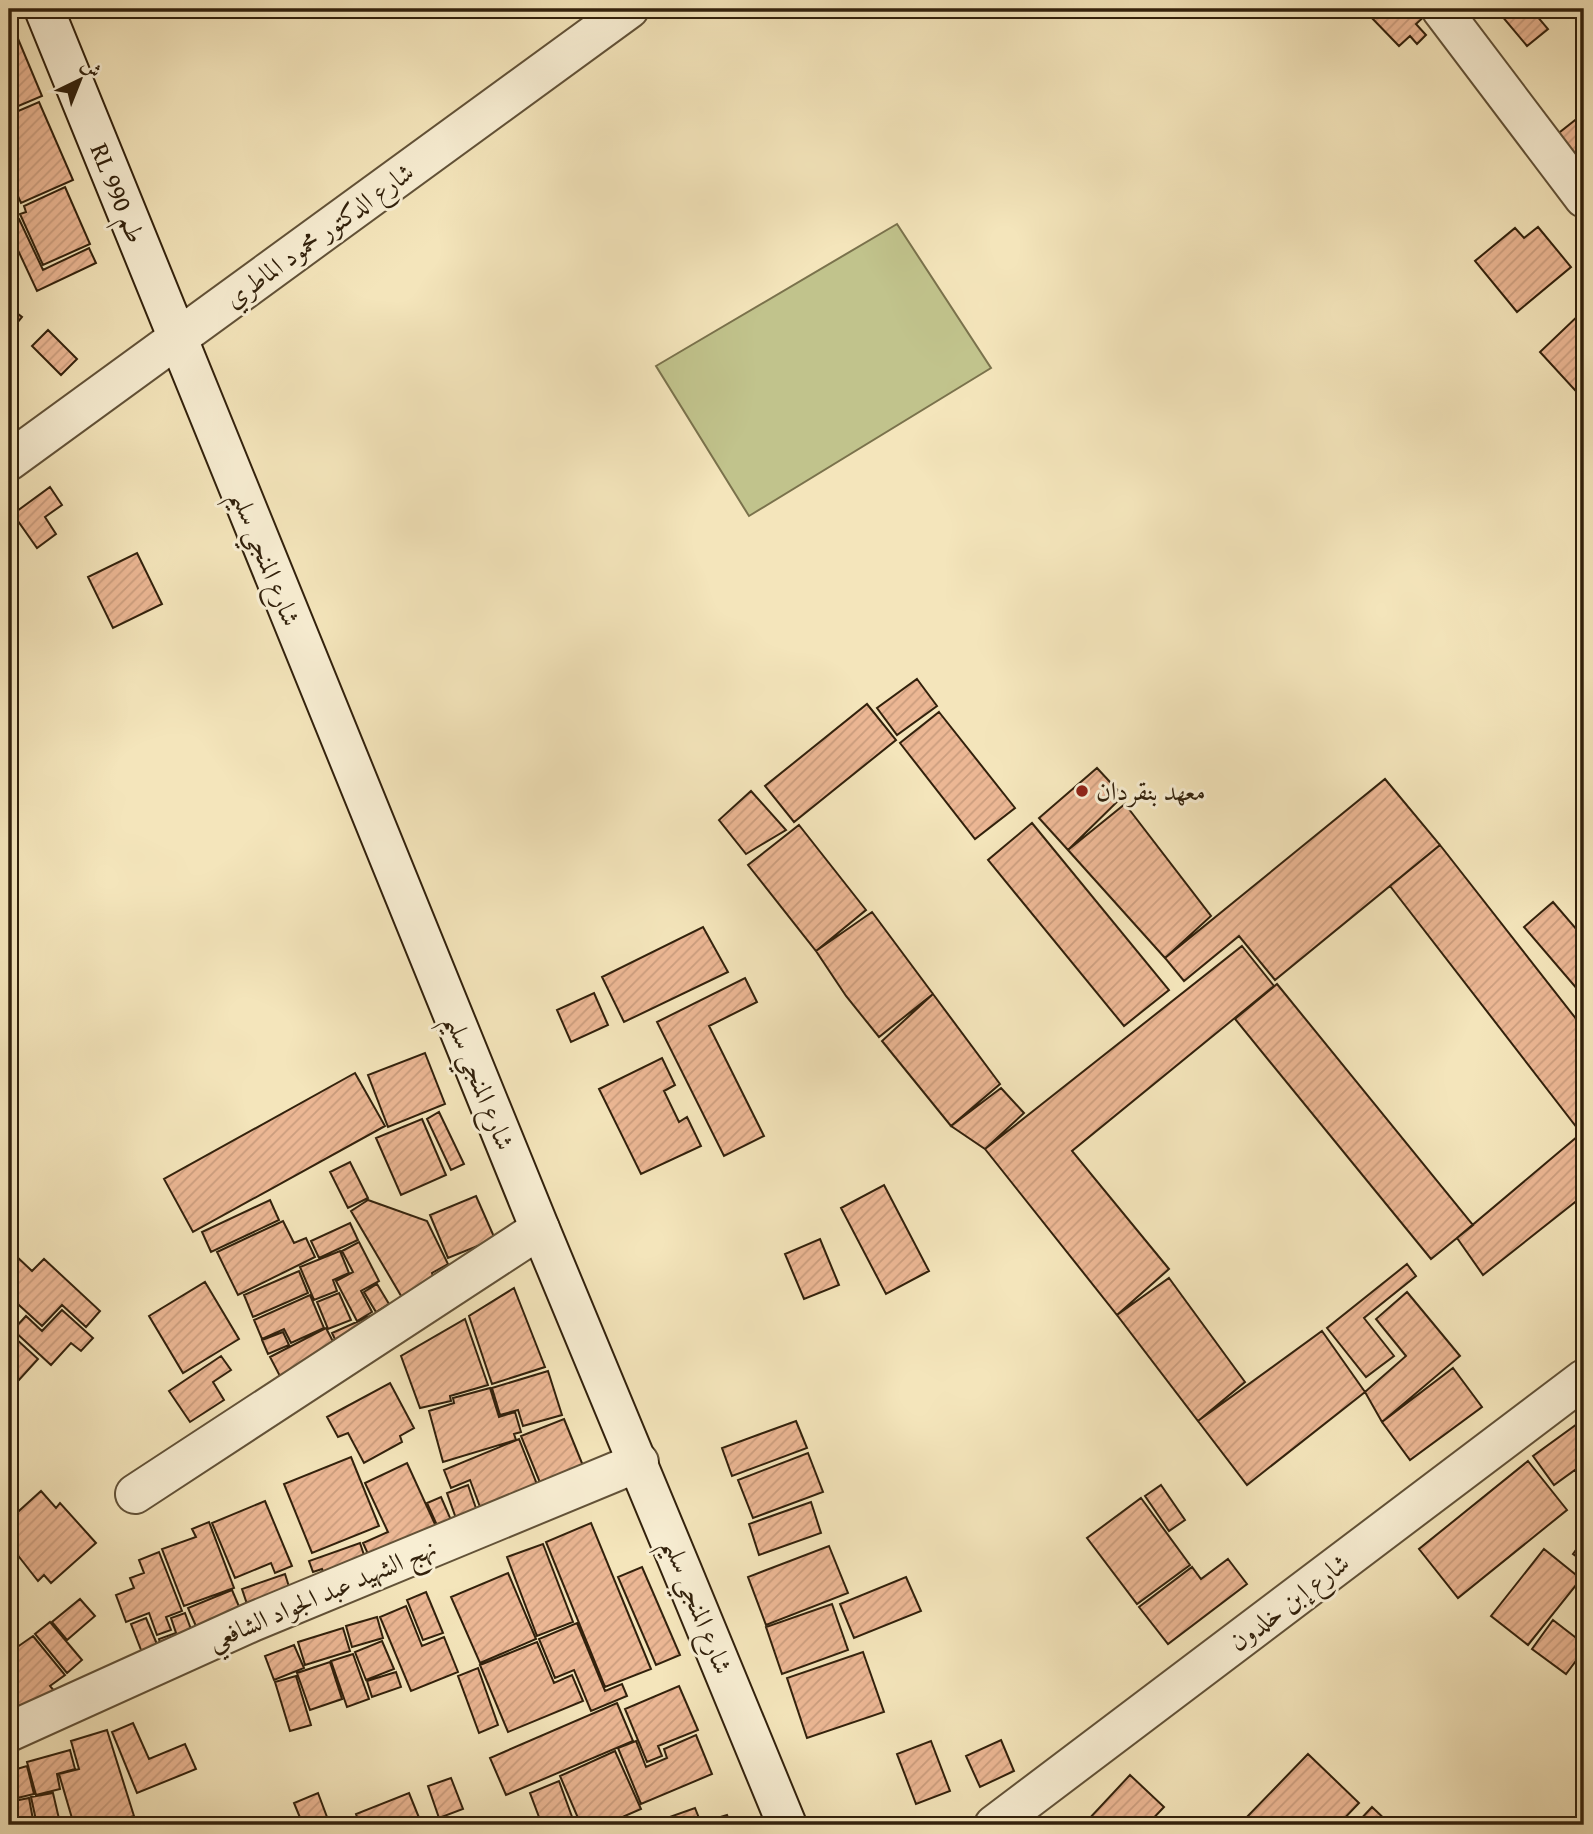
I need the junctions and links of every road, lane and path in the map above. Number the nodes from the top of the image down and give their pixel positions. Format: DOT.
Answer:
graph roads {
  1 [pos="44,9"];
  2 [pos="629,9"];
  3 [pos="1441,9"];
  4 [pos="1584,198"];
  5 [pos="176,338"];
  6 [pos="9,461"];
  7 [pos="540,1229"];
  8 [pos="1584,1379"];
  9 [pos="639,1462"];
  10 [pos="135,1494"];
  11 [pos="9,1732"];
  12 [pos="787,1825"];
  13 [pos="993,1825"];
  1 -- 5 [label="street, RL طم 990"];
  2 -- 5 [label="street, شارع الدكتور محمود الماطري"];
  3 -- 4 [label="street"];
  5 -- 6 [label="street, شارع الدكتور محمود الماطري"];
  5 -- 7 [label="street, شارع المنجي سليم"];
  7 -- 9 [label="street, شارع المنجي سليم"];
  7 -- 10 [label="street"];
  8 -- 13 [label="street, شارع إبن خلدون"];
  9 -- 11 [label="street, نهج الشهيد عبد الجواد الشافعي"];
  9 -- 12 [label="street, شارع المنجي سليم"];
}
